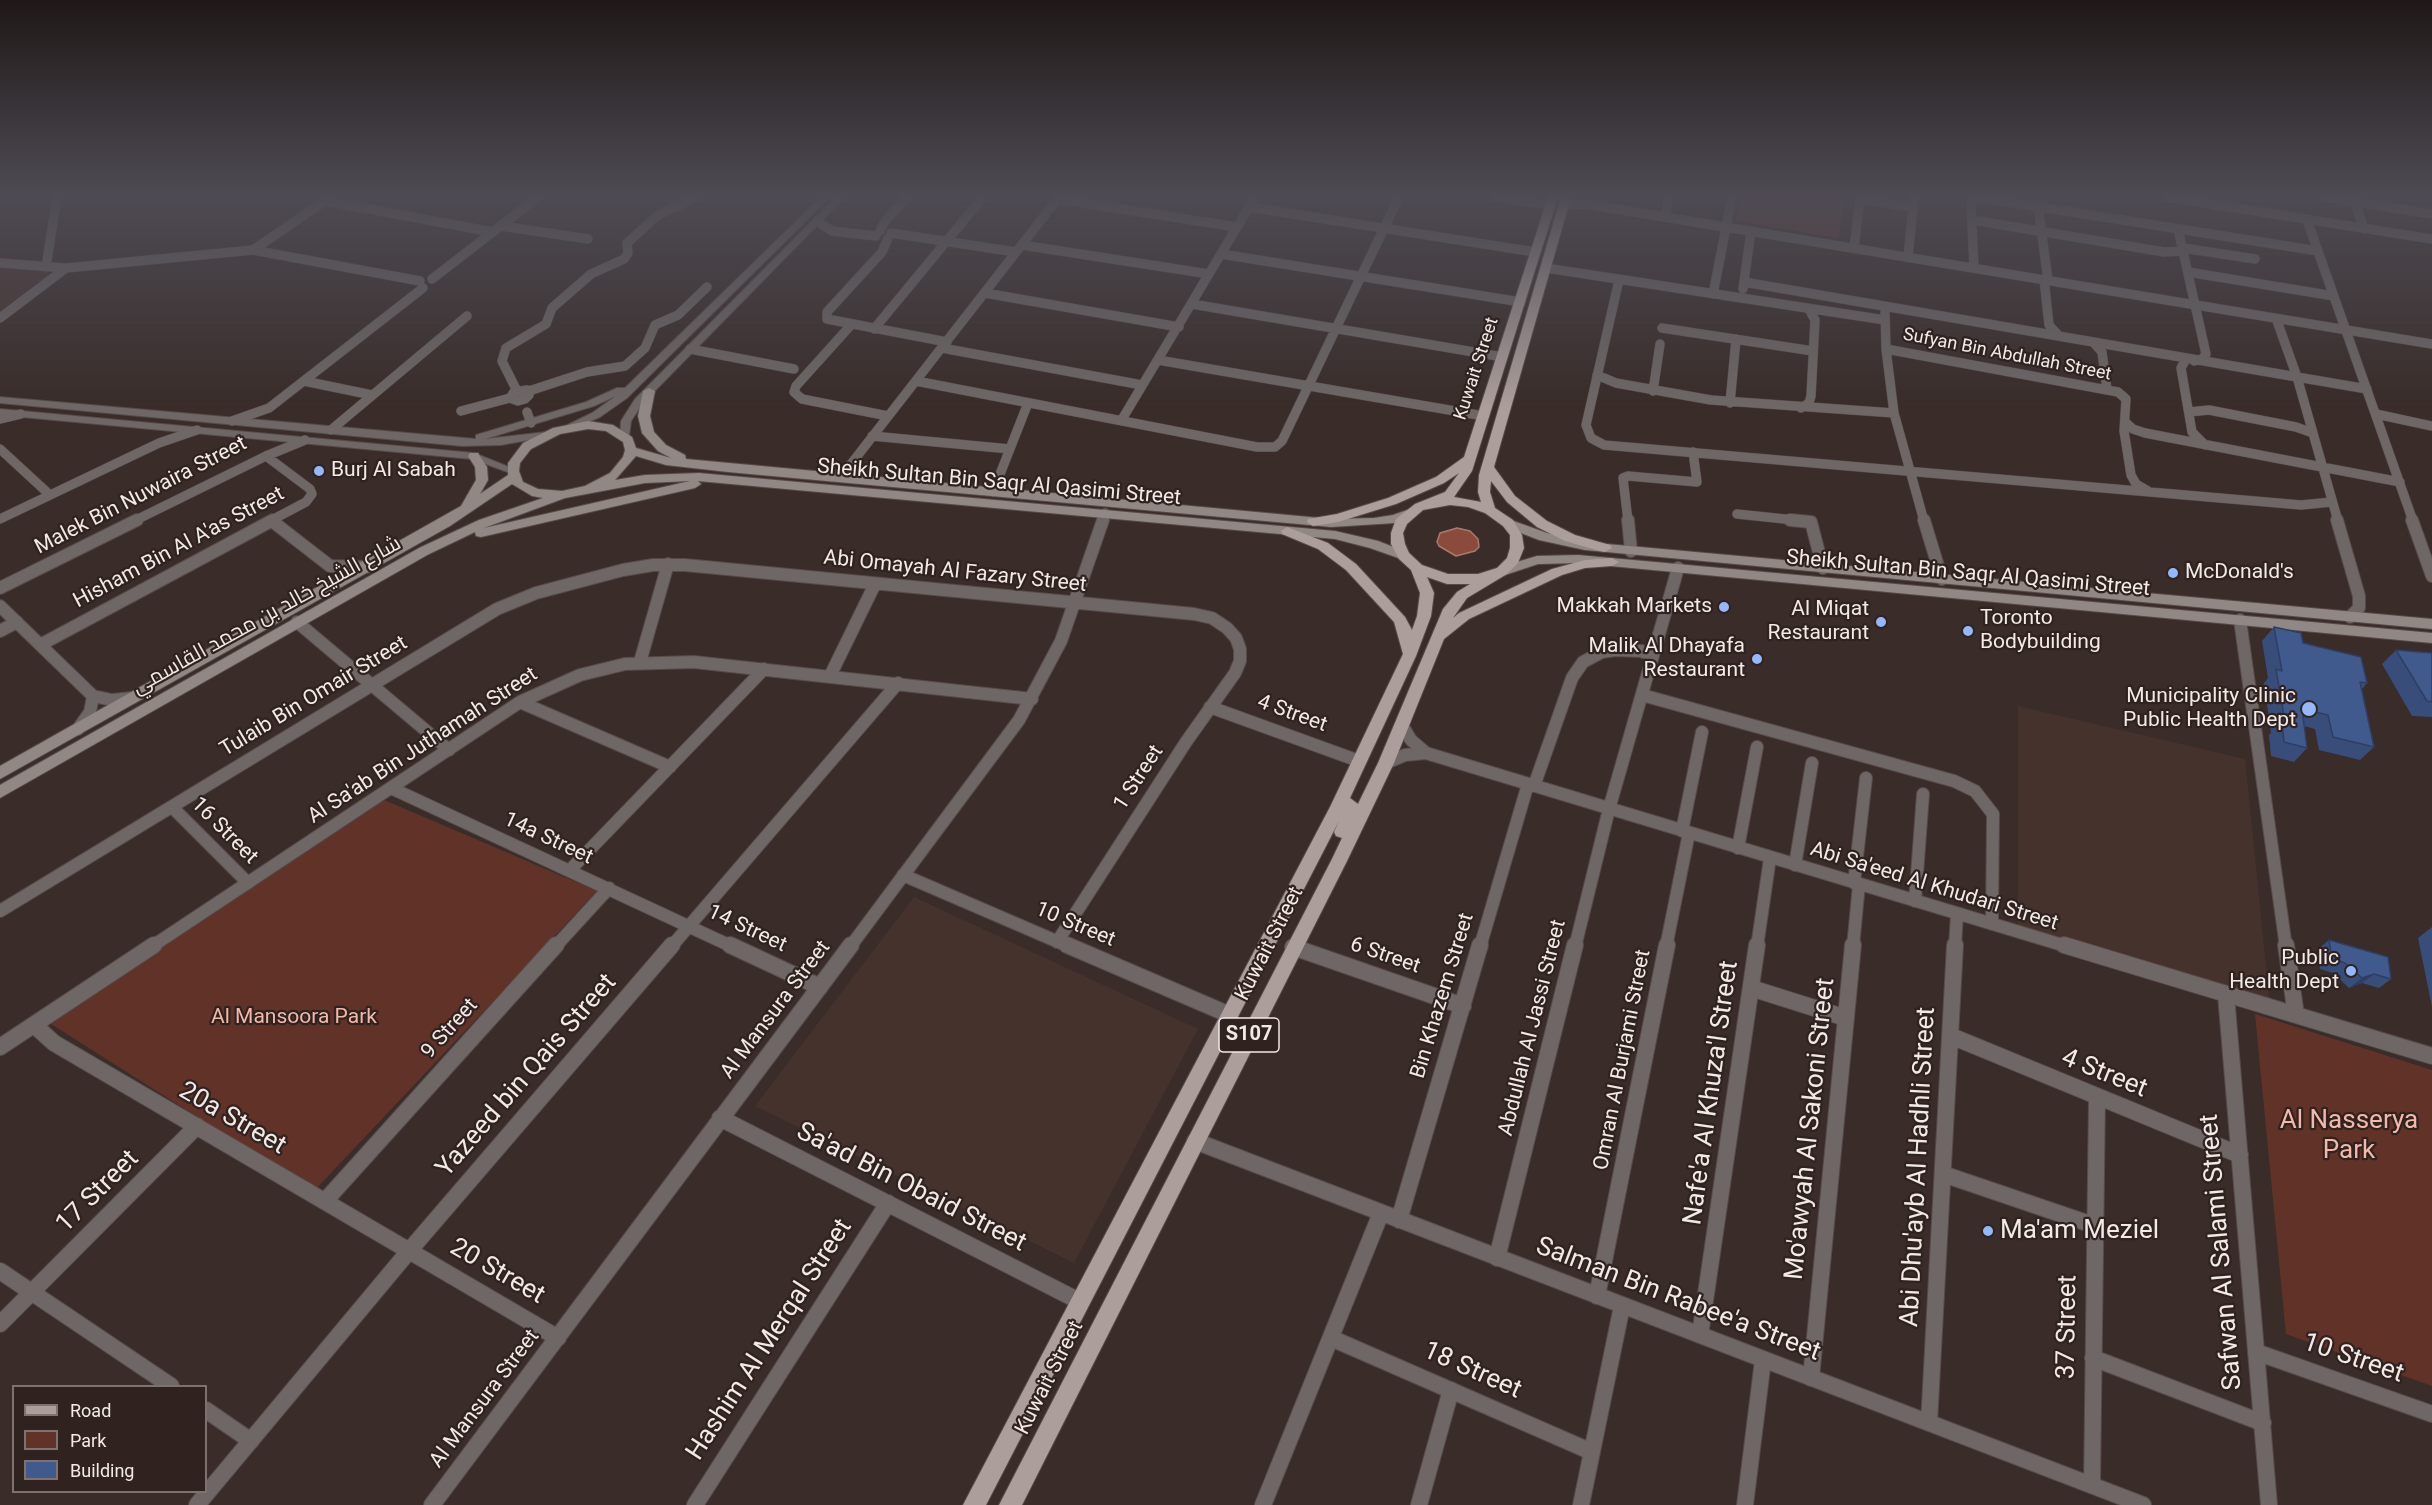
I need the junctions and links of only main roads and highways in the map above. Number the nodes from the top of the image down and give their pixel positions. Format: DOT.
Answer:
graph roads {
  1 [pos="1531,267"];
  2 [pos="1546,267"];
  3 [pos="649,391"];
  4 [pos="631,450"];
  5 [pos="474,456"];
  6 [pos="1471,458"];
  7 [pos="698,465"];
  8 [pos="1488,468"];
  9 [pos="513,474"];
  10 [pos="717,479"];
  11 [pos="589,489"];
  12 [pos="562,495"];
  13 [pos="1431,503"];
  14 [pos="1489,510"];
  15 [pos="1410,513"];
  16 [pos="460,514"];
  17 [pos="1313,522"];
  18 [pos="1508,523"];
  19 [pos="1287,531"];
  20 [pos="1605,548"];
  21 [pos="424,551"];
  22 [pos="1411,562"];
  23 [pos="1612,562"];
  24 [pos="1498,573"];
  25 [pos="1921,577"];
  26 [pos="1879,586"];
  27 [pos="2432,624"];
  28 [pos="2432,638"];
  29 [pos="1437,642"];
  30 [pos="1409,656"];
  31 [pos="0,773"];
  32 [pos="0,792"];
  33 [pos="1338,807"];
  34 [pos="1339,861"];
  35 [pos="974,1505"];
  36 [pos="1010,1505"];
  1 -- 6 [label="main road, Kuwait Street"];
  2 -- 8 [label="main road, Kuwait Street"];
  3 -- 7 [label="main road"];
  4 -- 7 [label="main road, Sheikh Sultan Bin Saqr Al Qasimi Street"];
  4 -- 9 [label="main road"];
  4 -- 11 [label="main road"];
  5 -- 16 [label="main road"];
  6 -- 13 [label="main road, Kuwait Street"];
  6 -- 17 [label="main road"];
  7 -- 17 [label="main road, Sheikh Sultan Bin Saqr Al Qasimi Street"];
  8 -- 14 [label="main road, Kuwait Street"];
  8 -- 20 [label="main road"];
  9 -- 12 [label="main road"];
  9 -- 16 [label="main road, شارع الشيخ خالد بن محمد القاسمي"];
  10 -- 11 [label="main road, Sheikh Sultan Bin Saqr Al Qasimi Street"];
  10 -- 19 [label="main road, Sheikh Sultan Bin Saqr Al Qasimi Street"];
  10 -- 21 [label="main road"];
  11 -- 12 [label="main road"];
  12 -- 21 [label="main road, شارع الشيخ خالد بن محمد القاسمي"];
  13 -- 14 [label="main road"];
  13 -- 15 [label="main road"];
  14 -- 18 [label="main road"];
  15 -- 17 [label="main road, Sheikh Sultan Bin Saqr Al Qasimi Street"];
  15 -- 22 [label="main road"];
  16 -- 31 [label="main road, شارع الشيخ خالد بن محمد القاسمي"];
  18 -- 20 [label="main road, Sheikh Sultan Bin Saqr Al Qasimi Street"];
  18 -- 24 [label="main road"];
  19 -- 22 [label="main road, Sheikh Sultan Bin Saqr Al Qasimi Street"];
  19 -- 30 [label="main road"];
  20 -- 25 [label="main road, Sheikh Sultan Bin Saqr Al Qasimi Street"];
  21 -- 32 [label="main road, شارع الشيخ خالد بن محمد القاسمي"];
  22 -- 24 [label="main road"];
  22 -- 30 [label="main road, Kuwait Street / S107"];
  23 -- 24 [label="main road, Sheikh Sultan Bin Saqr Al Qasimi Street"];
  23 -- 26 [label="main road, Sheikh Sultan Bin Saqr Al Qasimi Street"];
  23 -- 29 [label="main road"];
  24 -- 29 [label="main road, Kuwait Street / S107"];
  25 -- 26 [label="main road"];
  25 -- 27 [label="main road, Sheikh Sultan Bin Saqr Al Qasimi Street"];
  26 -- 28 [label="main road, Sheikh Sultan Bin Saqr Al Qasimi Street"];
  29 -- 34 [label="main road, Kuwait Street / S107"];
  30 -- 33 [label="main road, Kuwait Street / S107"];
  33 -- 34 [label="main road"];
  33 -- 35 [label="main road, Kuwait Street / S107"];
  34 -- 36 [label="main road, Kuwait Street / S107"];
}
